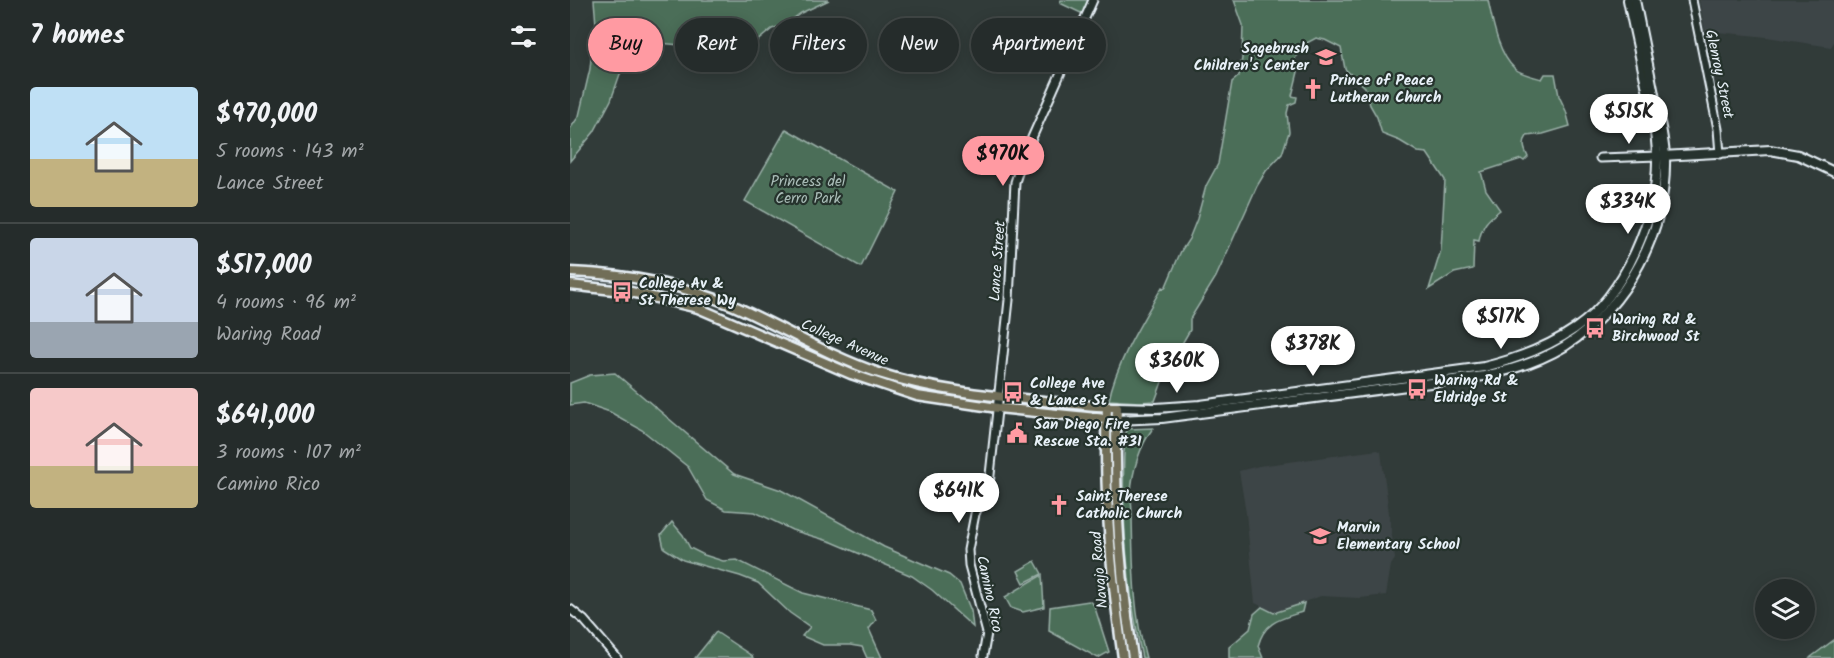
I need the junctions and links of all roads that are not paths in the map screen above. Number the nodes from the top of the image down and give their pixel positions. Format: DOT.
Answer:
graph roads {
  1 [pos="1094,0"];
  2 [pos="1628,0"];
  3 [pos="1635,0"];
  4 [pos="1692,0"];
  5 [pos="1720,154"];
  6 [pos="1661,156"];
  7 [pos="1600,158"];
  8 [pos="1834,172"];
  9 [pos="570,272"];
  10 [pos="570,285"];
  11 [pos="999,397"];
  12 [pos="1107,407"];
  13 [pos="1117,407"];
  14 [pos="998,408"];
  15 [pos="1106,420"];
  16 [pos="1116,420"];
  17 [pos="570,609"];
  18 [pos="1131,643"];
  19 [pos="1121,645"];
  20 [pos="983,656"];
  21 [pos="617,658"];
  22 [pos="1123,658"];
  23 [pos="1133,658"];
  1 -- 11 [label="street, Lance Street"];
  2 -- 6 [label="main road"];
  3 -- 6 [label="main road"];
  4 -- 5 [label="street, Glenroy Street"];
  5 -- 6 [label="main road"];
  5 -- 8 [label="main road"];
  6 -- 7 [label="street"];
  6 -- 13 [label="main road"];
  6 -- 16 [label="main road"];
  9 -- 11 [label="main road, College Avenue"];
  10 -- 14 [label="main road, College Avenue"];
  11 -- 12 [label="main road, College Avenue"];
  11 -- 14 [label="street, Camino Rico"];
  12 -- 13 [label="main road, College Avenue"];
  12 -- 15 [label="main road, Navajo Road"];
  13 -- 16 [label="main road, Navajo Road"];
  14 -- 15 [label="main road, College Avenue"];
  14 -- 20 [label="street, Camino Rico"];
  15 -- 16 [label="main road, College Avenue"];
  15 -- 19 [label="main road, Navajo Road"];
  16 -- 18 [label="main road, Navajo Road"];
  17 -- 21 [label="street"];
  18 -- 19 [label="main road"];
  18 -- 23 [label="main road, Navajo Road"];
  19 -- 22 [label="main road, Navajo Road"];
}
